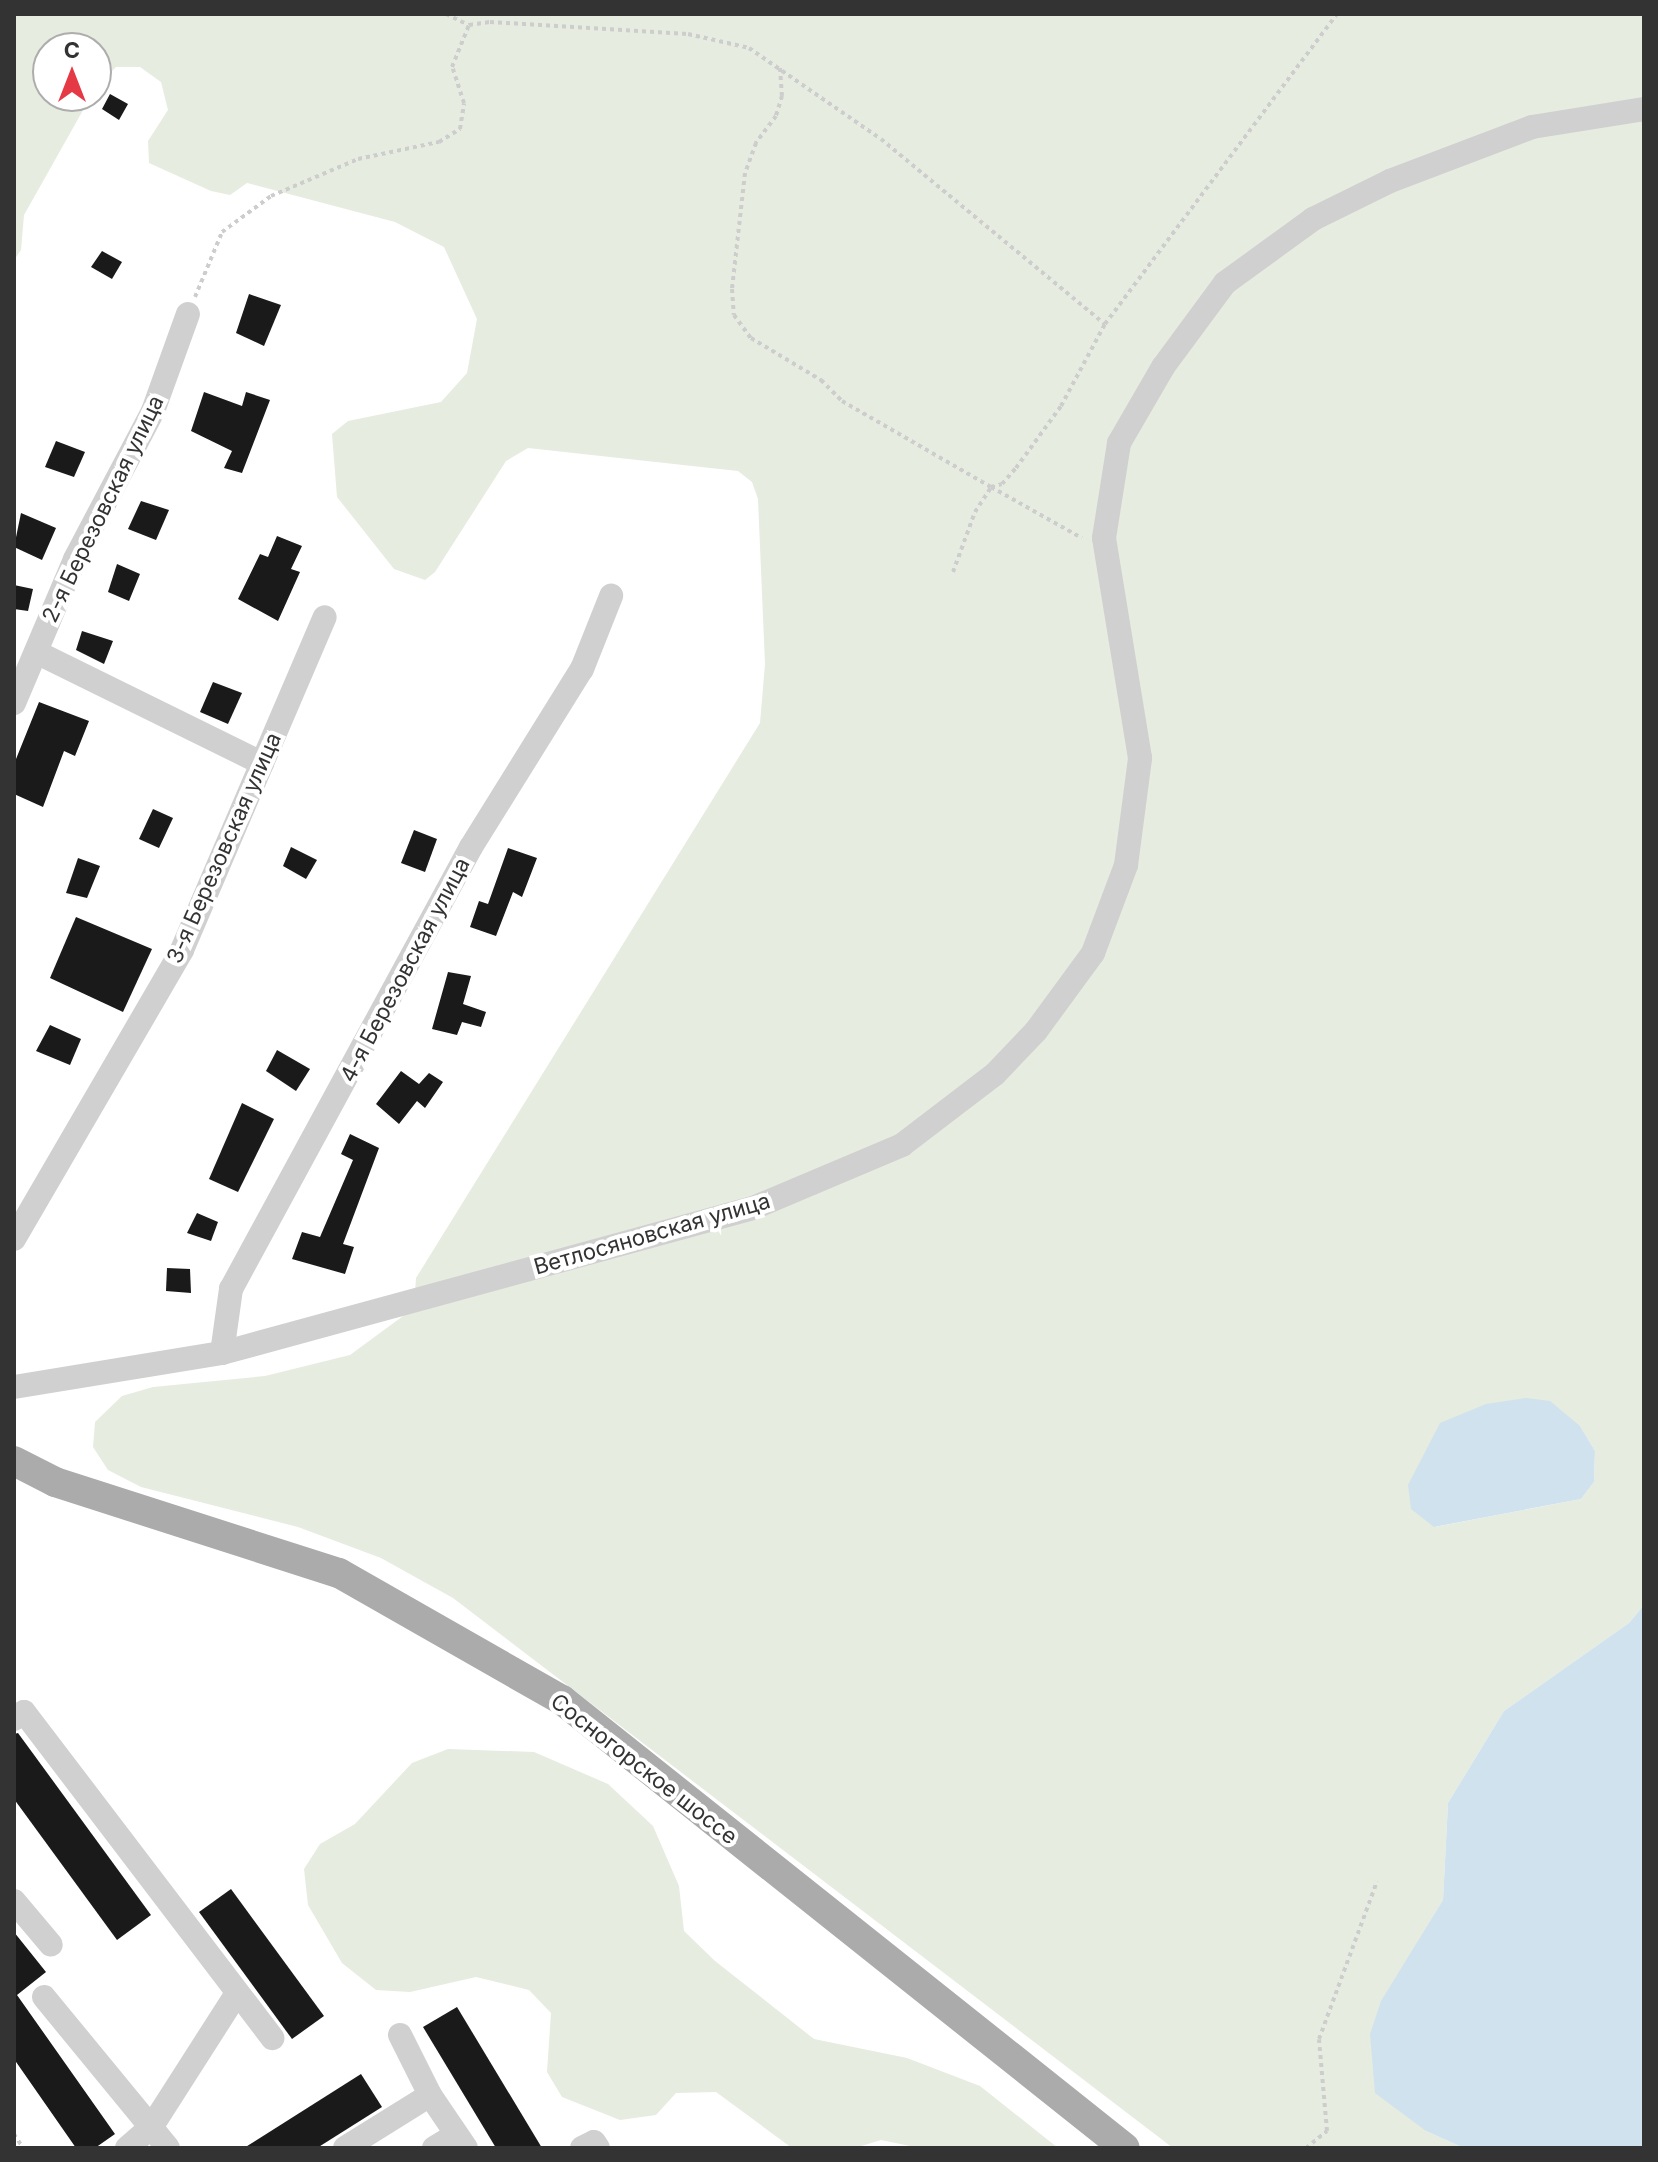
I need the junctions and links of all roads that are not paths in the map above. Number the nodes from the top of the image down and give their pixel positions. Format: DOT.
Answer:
graph roads {
  1 [pos="1644,109"];
  2 [pos="188,314"];
  3 [pos="611,596"];
  4 [pos="325,617"];
  5 [pos="36,652"];
  6 [pos="14,703"];
  7 [pos="262,763"];
  8 [pos="14,1239"];
  9 [pos="222,1353"];
  10 [pos="14,1387"];
  11 [pos="14,1461"];
  12 [pos="14,1719"];
  13 [pos="14,1901"];
  14 [pos="51,1945"];
  15 [pos="237,1993"];
  16 [pos="44,1997"];
  17 [pos="400,2035"];
  18 [pos="272,2038"];
  19 [pos="430,2095"];
  20 [pos="152,2126"];
  21 [pos="461,2141"];
  22 [pos="127,2148"];
  23 [pos="168,2148"];
  24 [pos="345,2148"];
  25 [pos="434,2148"];
  26 [pos="582,2148"];
  27 [pos="598,2148"];
  28 [pos="1125,2148"];
  1 -- 9 [label="street, Ветлосяновская улица"];
  2 -- 5 [label="street, 2-я Березовская улица"];
  3 -- 9 [label="street, 4-я Березовская улица"];
  4 -- 7 [label="street, 3-я Березовская улица"];
  5 -- 6 [label="street, 2-я Березовская улица"];
  5 -- 7 [label="street"];
  7 -- 8 [label="street, 3-я Березовская улица"];
  9 -- 10 [label="street, Ветлосяновская улица"];
  11 -- 28 [label="main road, Сосногорское шоссе"];
  12 -- 15 [label="street"];
  13 -- 14 [label="street"];
  15 -- 18 [label="street"];
  15 -- 20 [label="street"];
  16 -- 20 [label="street"];
  17 -- 19 [label="street"];
  19 -- 21 [label="street"];
  19 -- 24 [label="street"];
  20 -- 22 [label="street"];
  20 -- 23 [label="street"];
  21 -- 25 [label="street"];
  26 -- 27 [label="street"];
}
